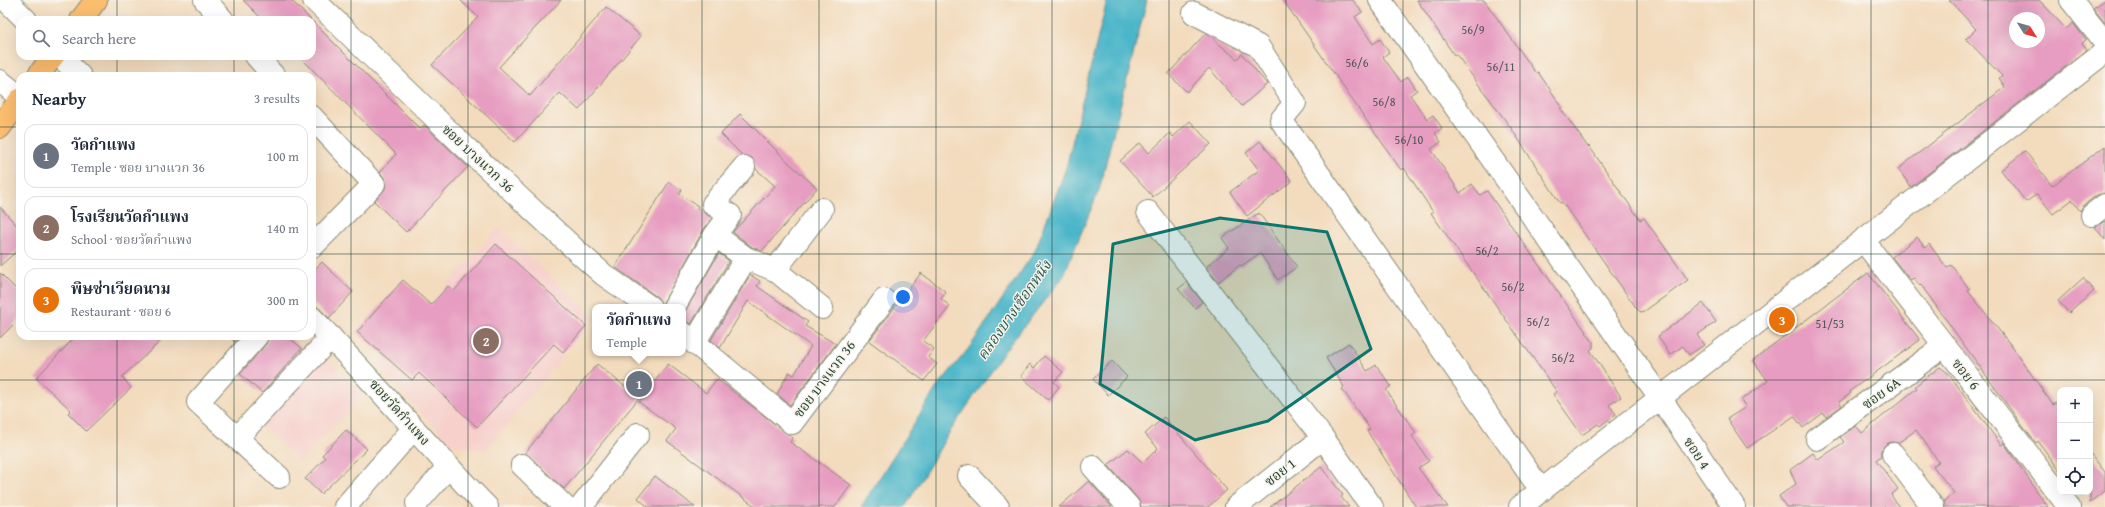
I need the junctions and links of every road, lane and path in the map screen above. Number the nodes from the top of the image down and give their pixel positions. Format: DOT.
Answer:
graph roads {
  1 [pos="6,0"];
  2 [pos="96,0"];
  3 [pos="204,0"];
  4 [pos="314,0"];
  5 [pos="1380,0"];
  6 [pos="2071,0"];
  7 [pos="1194,13"];
  8 [pos="22,16"];
  9 [pos="84,16"];
  10 [pos="219,16"];
  11 [pos="2105,43"];
  12 [pos="2105,52"];
  13 [pos="50,60"];
  14 [pos="64,60"];
  15 [pos="260,60"];
  16 [pos="41,72"];
  17 [pos="76,72"];
  18 [pos="270,72"];
  19 [pos="0,81"];
  20 [pos="16,95"];
  21 [pos="16,104"];
  22 [pos="316,121"];
  23 [pos="0,127"];
  24 [pos="744,167"];
  25 [pos="822,209"];
  26 [pos="1148,212"];
  27 [pos="715,235"];
  28 [pos="1863,240"];
  29 [pos="316,242"];
  30 [pos="746,258"];
  31 [pos="775,270"];
  32 [pos="884,300"];
  33 [pos="646,304"];
  34 [pos="676,304"];
  35 [pos="822,308"];
  36 [pos="316,322"];
  37 [pos="331,337"];
  38 [pos="689,338"];
  39 [pos="253,340"];
  40 [pos="1944,346"];
  41 [pos="1661,399"];
  42 [pos="414,428"];
  43 [pos="638,434"];
  44 [pos="237,438"];
  45 [pos="1323,438"];
  46 [pos="1817,439"];
  47 [pos="1893,454"];
  48 [pos="522,465"];
  49 [pos="448,467"];
  50 [pos="1094,467"];
  51 [pos="969,476"];
  52 [pos="280,477"];
  53 [pos="1542,490"];
  54 [pos="417,503"];
  55 [pos="591,504"];
  56 [pos="345,507"];
  57 [pos="487,507"];
  58 [pos="565,507"];
  59 [pos="998,507"];
  60 [pos="1129,507"];
  61 [pos="1236,507"];
  62 [pos="1372,507"];
  63 [pos="1520,507"];
  64 [pos="1734,507"];
  65 [pos="1933,507"];
  66 [pos="2069,507"];
  1 -- 8 [label="street"];
  2 -- 9 [label="main road"];
  3 -- 10 [label="street"];
  4 -- 33 [label="street, ซอย บางแวก 36"];
  5 -- 41 [label="street, ซอย 4"];
  6 -- 11 [label="street"];
  7 -- 53 [label="street"];
  12 -- 28 [label="street"];
  13 -- 16 [label="main road"];
  14 -- 17 [label="street"];
  15 -- 18 [label="street"];
  19 -- 20 [label="street"];
  21 -- 23 [label="main road"];
  22 -- 29 [label="street"];
  24 -- 27 [label="street"];
  25 -- 31 [label="street"];
  26 -- 45 [label="street"];
  27 -- 30 [label="street"];
  27 -- 34 [label="street"];
  28 -- 40 [label="street, ซอย 6"];
  28 -- 41 [label="street"];
  30 -- 31 [label="street"];
  30 -- 38 [label="street"];
  31 -- 35 [label="street"];
  32 -- 38 [label="street, ซอย บางแวก 36"];
  36 -- 37 [label="street, ซอยวัดกำแพง"];
  37 -- 42 [label="street, ซอยวัดกำแพง"];
  37 -- 44 [label="street"];
  39 -- 44 [label="street"];
  40 -- 46 [label="street, ซอย 6A"];
  40 -- 66 [label="street, ซอย 6"];
  41 -- 53 [label="street"];
  41 -- 64 [label="street, ซอย 4"];
  42 -- 49 [label="street, ซอยวัดกำแพง"];
  42 -- 56 [label="street"];
  43 -- 55 [label="street"];
  44 -- 52 [label="street"];
  45 -- 61 [label="street, ซอย 1"];
  45 -- 62 [label="street"];
  47 -- 65 [label="street"];
  48 -- 58 [label="street"];
  49 -- 54 [label="street"];
  49 -- 57 [label="street, ซอยวัดกำแพง"];
  50 -- 60 [label="street"];
  51 -- 59 [label="street"];
  53 -- 63 [label="street"];
}
